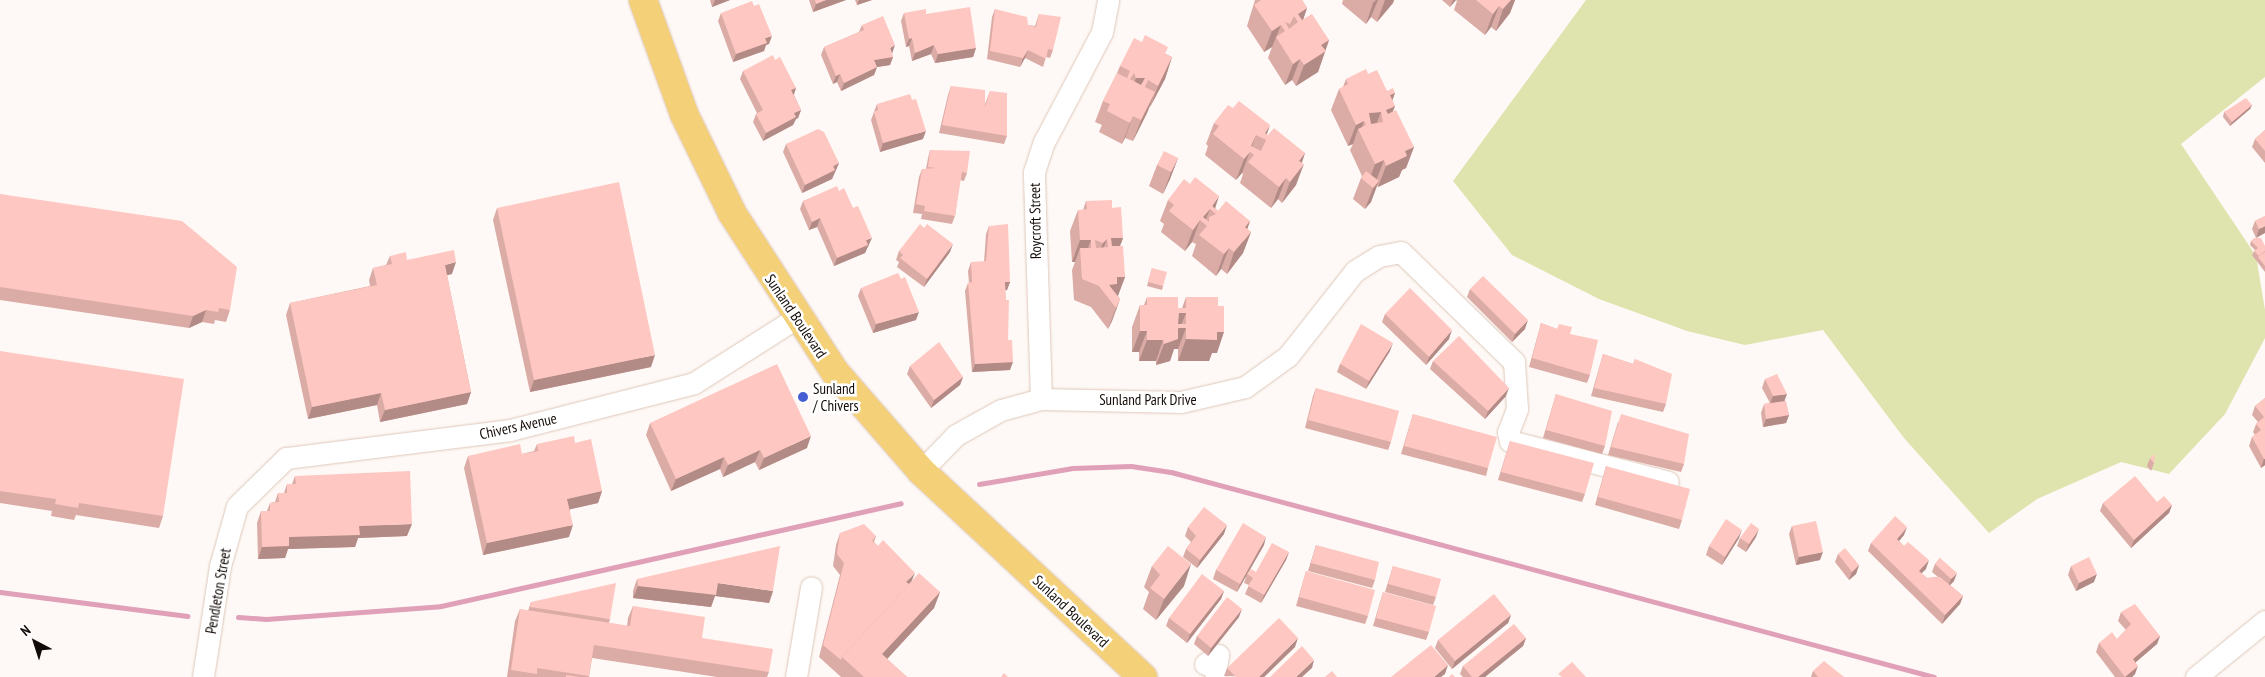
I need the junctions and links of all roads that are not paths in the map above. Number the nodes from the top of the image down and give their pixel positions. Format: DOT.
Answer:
graph roads {
  1 [pos="643,0"];
  2 [pos="1108,0"];
  3 [pos="796,318"];
  4 [pos="1041,399"];
  5 [pos="921,471"];
  6 [pos="1668,482"];
  7 [pos="238,506"];
  8 [pos="810,587"];
  9 [pos="2265,621"];
  10 [pos="203,677"];
  11 [pos="796,677"];
  12 [pos="1142,677"];
  13 [pos="2196,677"];
  1 -- 3 [label="main road, Sunland Boulevard"];
  2 -- 4 [label="street, Roycroft Street"];
  3 -- 5 [label="main road, Sunland Boulevard"];
  3 -- 7 [label="street, Chivers Avenue"];
  4 -- 5 [label="street, Sunland Park Drive"];
  4 -- 6 [label="street, Sunland Park Drive"];
  5 -- 12 [label="main road, Sunland Boulevard"];
  7 -- 10 [label="street, Pendleton Street"];
  8 -- 11 [label="street"];
  9 -- 13 [label="street"];
}
